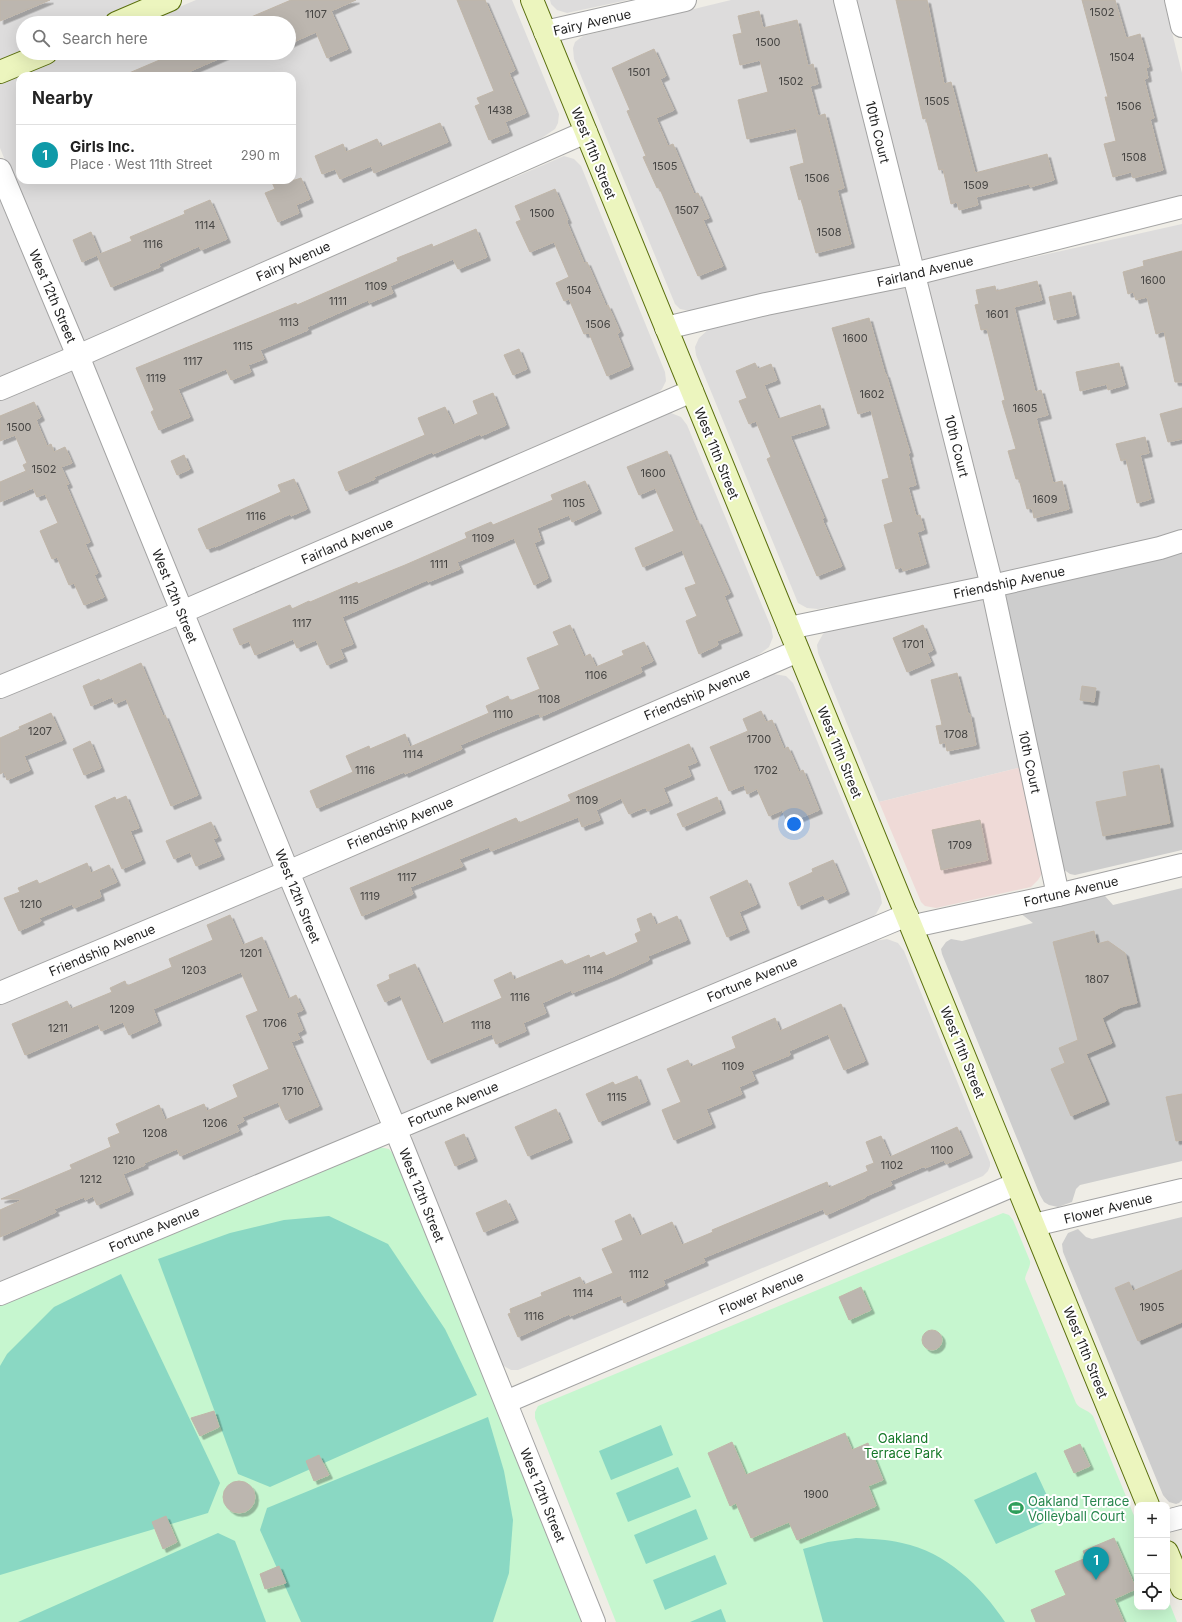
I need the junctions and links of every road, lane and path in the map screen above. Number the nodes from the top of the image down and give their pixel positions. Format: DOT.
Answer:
graph roads {
  1 [pos="170,0"];
  2 [pos="532,0"];
  3 [pos="685,0"];
  4 [pos="845,0"];
  5 [pos="1176,0"];
  6 [pos="132,16"];
  7 [pos="1182,26"];
  8 [pos="545,32"];
  9 [pos="29,60"];
  10 [pos="0,72"];
  11 [pos="586,132"];
  12 [pos="0,170"];
  13 [pos="1182,207"];
  14 [pos="914,274"];
  15 [pos="666,328"];
  16 [pos="78,356"];
  17 [pos="0,389"];
  18 [pos="692,391"];
  19 [pos="1182,542"];
  20 [pos="992,586"];
  21 [pos="182,612"];
  22 [pos="789,628"];
  23 [pos="798,650"];
  24 [pos="0,687"];
  25 [pos="1182,865"];
  26 [pos="288,872"];
  27 [pos="1058,895"];
  28 [pos="910,922"];
  29 [pos="0,993"];
  30 [pos="395,1128"];
  31 [pos="1016,1184"];
  32 [pos="1182,1190"];
  33 [pos="1034,1225"];
  34 [pos="0,1294"];
  35 [pos="506,1402"];
  36 [pos="1147,1502"];
  37 [pos="1182,1517"];
  38 [pos="1170,1520"];
  39 [pos="1170,1559"];
  40 [pos="1182,1588"];
  41 [pos="594,1622"];
  1 -- 6 [label="main road"];
  2 -- 8 [label="main road, West 11th Street"];
  3 -- 8 [label="street, Fairy Avenue"];
  4 -- 14 [label="street, 10th Court"];
  5 -- 7 [label="street"];
  8 -- 11 [label="main road, West 11th Street"];
  9 -- 10 [label="main road"];
  11 -- 15 [label="main road, West 11th Street"];
  11 -- 16 [label="street, Fairy Avenue"];
  12 -- 16 [label="street, West 12th Street"];
  13 -- 14 [label="street, Fairland Avenue"];
  14 -- 15 [label="street, Fairland Avenue"];
  14 -- 20 [label="street, 10th Court"];
  15 -- 18 [label="main road, West 11th Street"];
  16 -- 17 [label="street, Fairy Avenue"];
  16 -- 21 [label="street, West 12th Street"];
  18 -- 21 [label="street, Fairland Avenue"];
  18 -- 22 [label="main road, West 11th Street"];
  19 -- 20 [label="street, Friendship Avenue"];
  20 -- 22 [label="street, Friendship Avenue"];
  20 -- 27 [label="street, 10th Court"];
  21 -- 24 [label="street, Fairland Avenue"];
  21 -- 26 [label="street, West 12th Street"];
  22 -- 23 [label="main road, West 11th Street"];
  23 -- 26 [label="street, Friendship Avenue"];
  23 -- 28 [label="main road, West 11th Street"];
  25 -- 27 [label="street, Fortune Avenue"];
  26 -- 29 [label="street, Friendship Avenue"];
  26 -- 30 [label="street, West 12th Street"];
  27 -- 28 [label="street, Fortune Avenue"];
  28 -- 30 [label="street, Fortune Avenue"];
  28 -- 31 [label="main road, West 11th Street"];
  30 -- 34 [label="street, Fortune Avenue"];
  30 -- 35 [label="street, West 12th Street"];
  31 -- 33 [label="main road, West 11th Street"];
  31 -- 35 [label="street, Flower Avenue"];
  32 -- 33 [label="street, Flower Avenue"];
  33 -- 36 [label="main road, West 11th Street"];
  35 -- 41 [label="street, West 12th Street"];
  37 -- 38 [label="street"];
  39 -- 40 [label="main road"];
}
